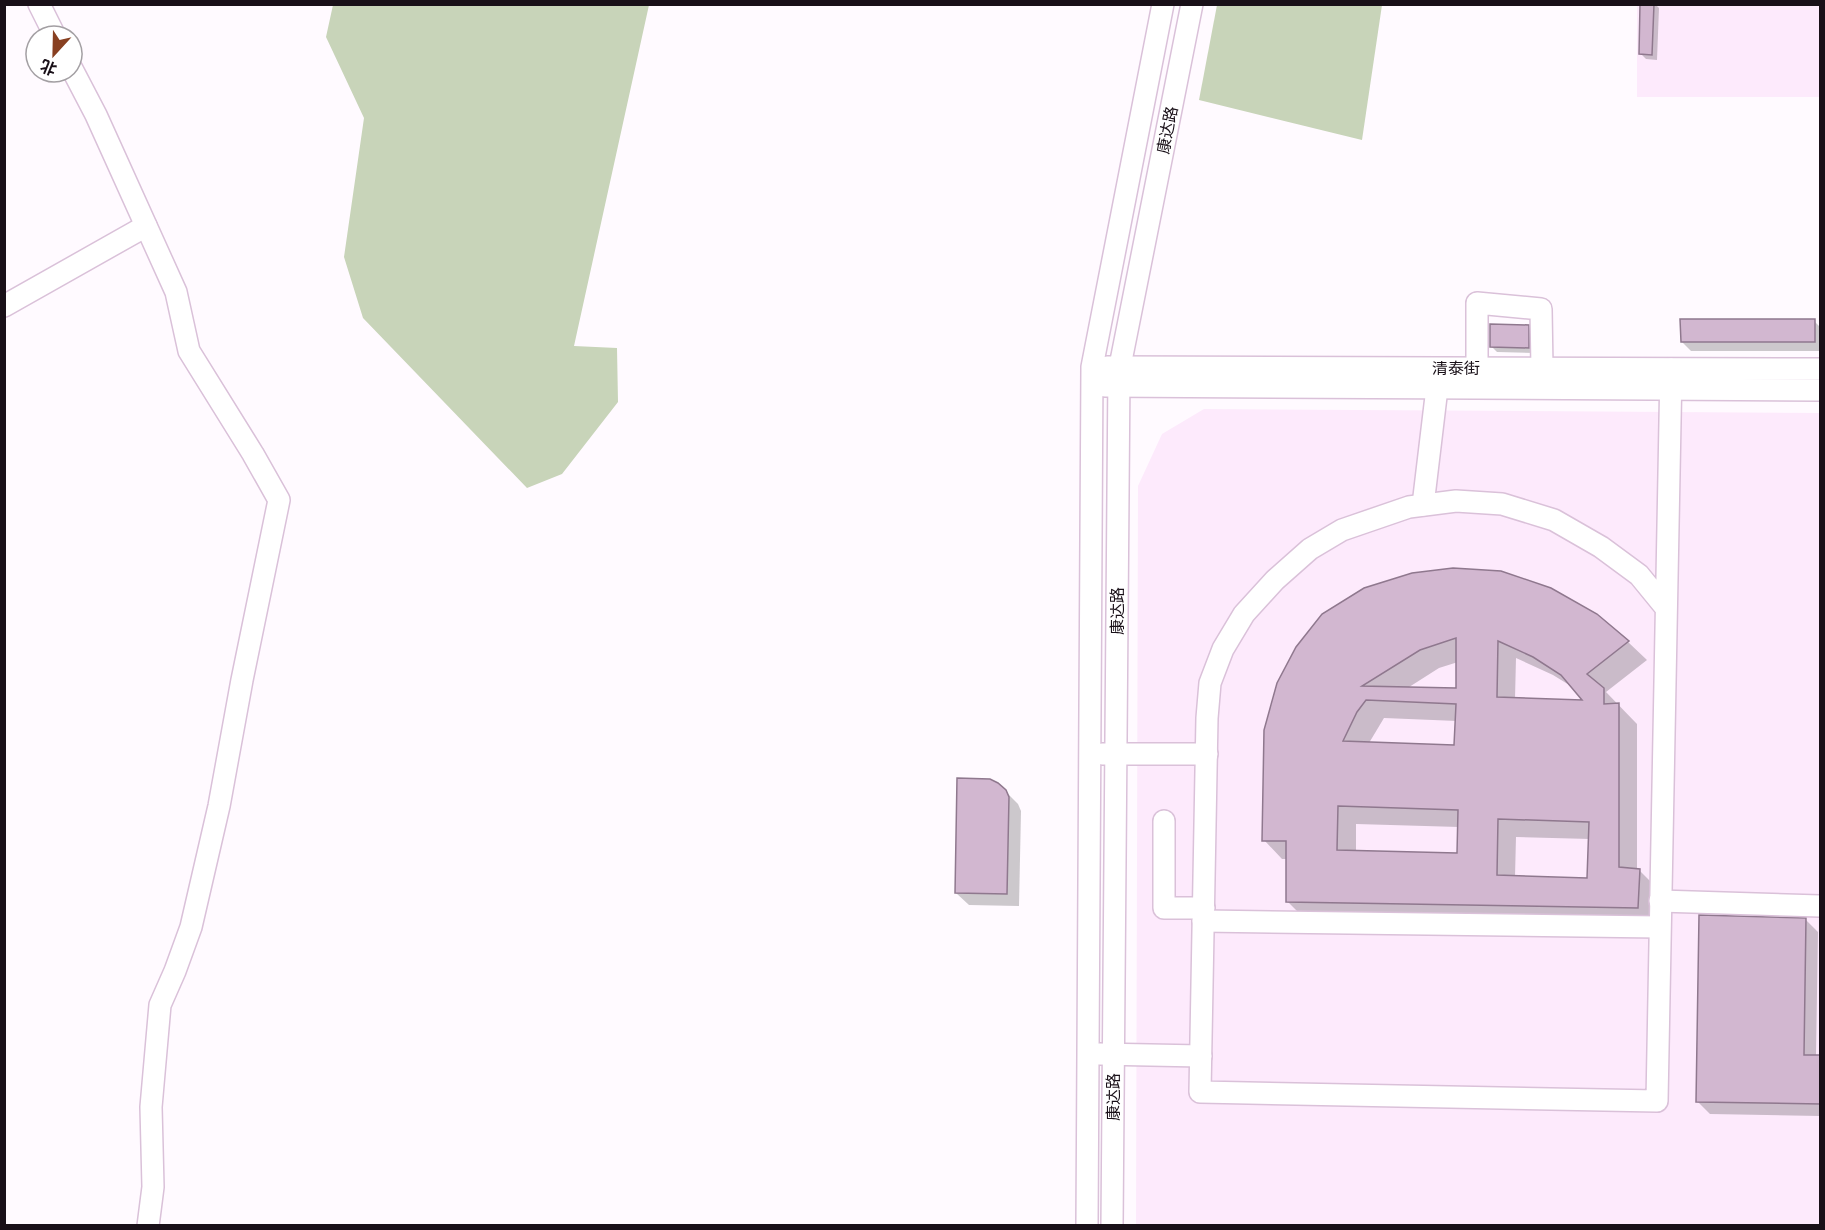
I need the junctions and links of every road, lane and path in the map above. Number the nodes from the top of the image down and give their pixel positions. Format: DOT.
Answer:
graph roads {
  1 [pos="39,4"];
  2 [pos="1163,4"];
  3 [pos="1192,4"];
  4 [pos="49,24"];
  5 [pos="80,84"];
  6 [pos="146,226"];
  7 [pos="4,306"];
  8 [pos="1477,368"];
  9 [pos="1542,368"];
  10 [pos="1821,369"];
  11 [pos="1092,376"];
  12 [pos="1120,376"];
  13 [pos="1670,379"];
  14 [pos="1437,388"];
  15 [pos="1821,390"];
  16 [pos="1423,505"];
  17 [pos="1666,608"];
  18 [pos="1116,753"];
  19 [pos="1090,754"];
  20 [pos="1207,754"];
  21 [pos="1164,821"];
  22 [pos="1660,901"];
  23 [pos="1821,906"];
  24 [pos="1204,914"];
  25 [pos="1659,927"];
  26 [pos="1113,1054"];
  27 [pos="1088,1055"];
  28 [pos="1201,1056"];
  29 [pos="148,1226"];
  30 [pos="1087,1226"];
  31 [pos="1112,1226"];
  1 -- 4 [label="street"];
  2 -- 11 [label="street, 康达路"];
  3 -- 12 [label="street, 康达路"];
  5 -- 6 [label="street"];
  6 -- 7 [label="street"];
  6 -- 29 [label="street"];
  8 -- 9 [label="street, 清泰街"];
  8 -- 9 [label="street"];
  8 -- 12 [label="street, 清泰街"];
  9 -- 13 [label="street, 清泰街"];
  10 -- 13 [label="street, 清泰街"];
  11 -- 12 [label="street, 清泰街"];
  11 -- 19 [label="street, 康达路"];
  12 -- 14 [label="street, 清泰街"];
  12 -- 18 [label="street, 康达路"];
  13 -- 14 [label="street, 清泰街"];
  13 -- 15 [label="street, 清泰街"];
  13 -- 17 [label="street"];
  14 -- 16 [label="street"];
  16 -- 17 [label="street"];
  16 -- 20 [label="street"];
  17 -- 22 [label="street"];
  18 -- 19 [label="street"];
  18 -- 20 [label="street"];
  18 -- 26 [label="street, 康达路"];
  19 -- 27 [label="street, 康达路"];
  20 -- 24 [label="street"];
  21 -- 24 [label="street"];
  22 -- 23 [label="street"];
  22 -- 25 [label="street"];
  24 -- 25 [label="street"];
  24 -- 28 [label="street"];
  25 -- 28 [label="street"];
  26 -- 27 [label="street"];
  26 -- 28 [label="street"];
  26 -- 31 [label="street, 康达路"];
  27 -- 30 [label="street, 康达路"];
}
